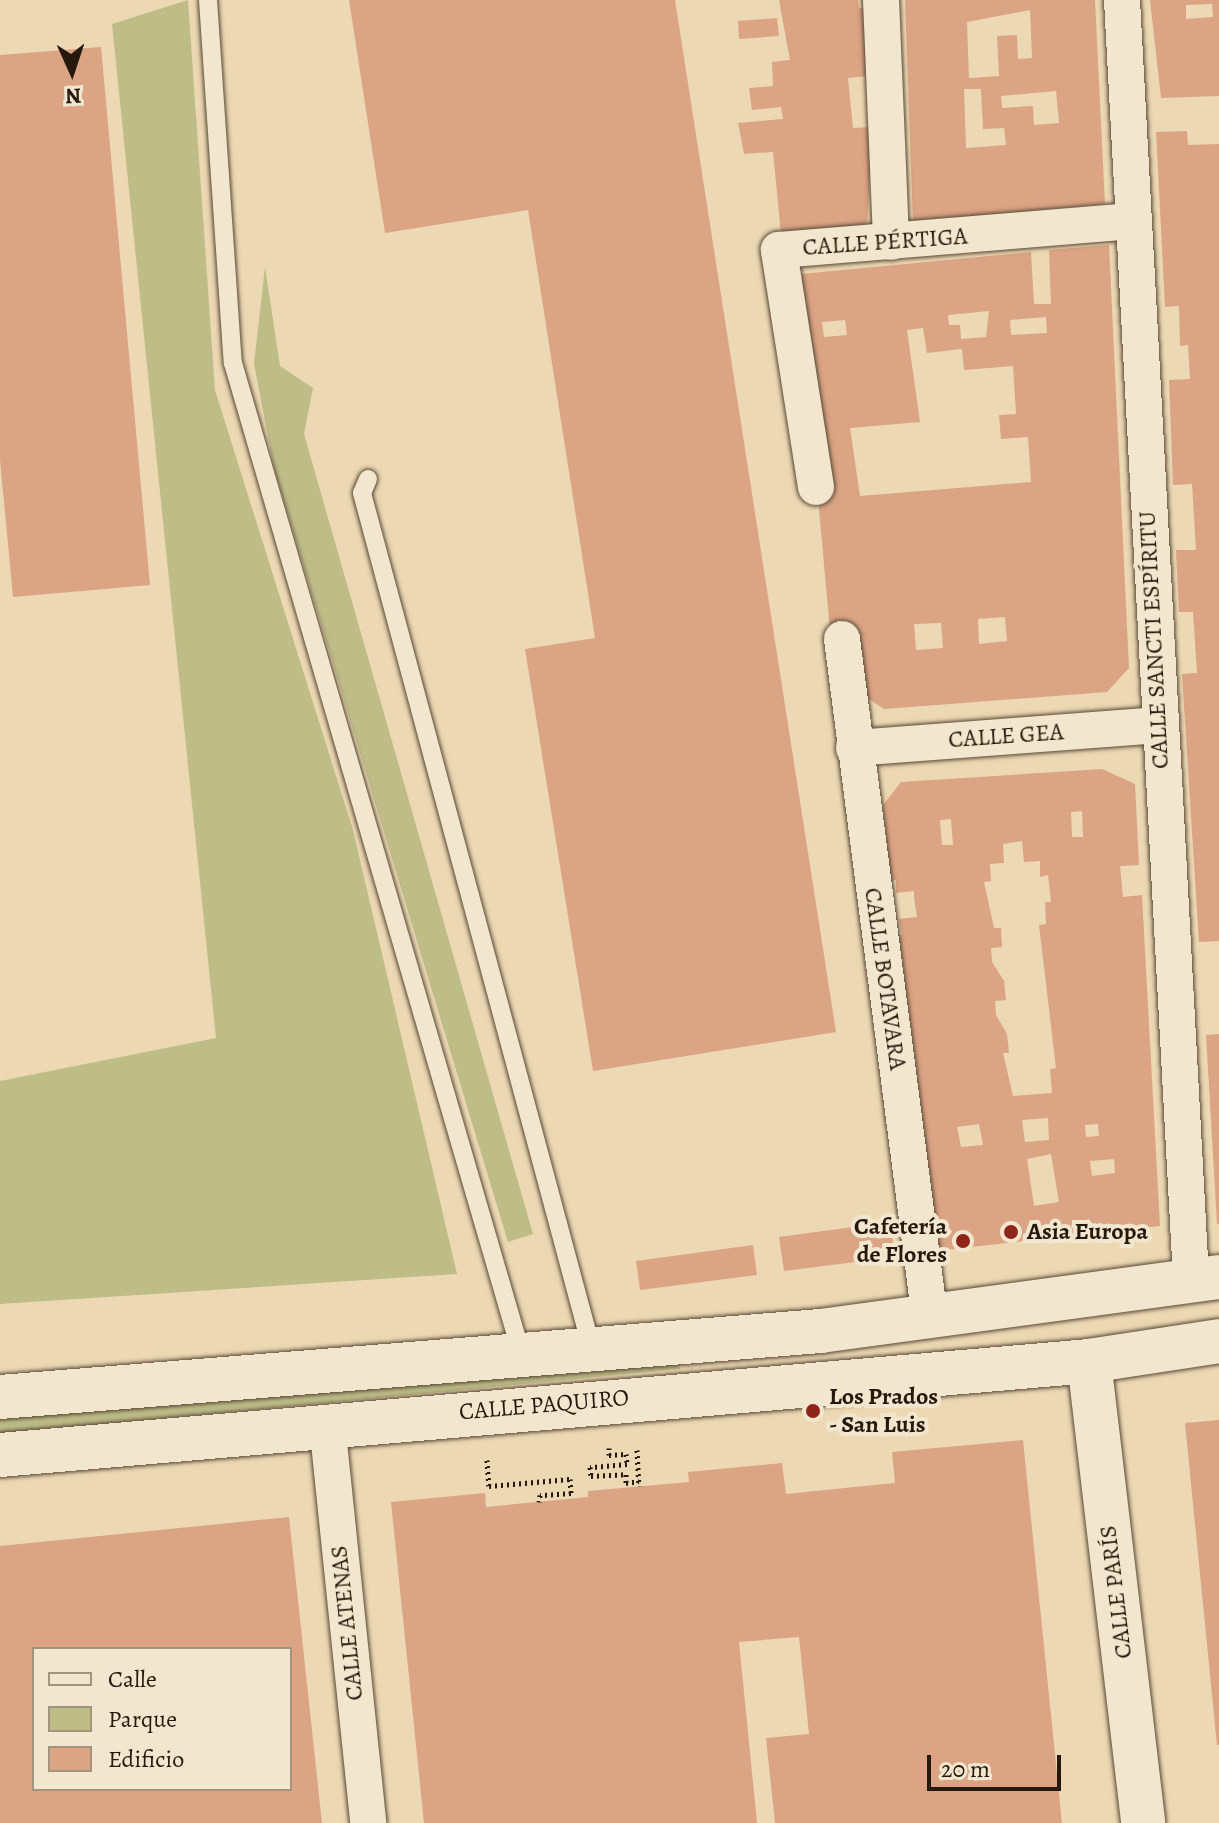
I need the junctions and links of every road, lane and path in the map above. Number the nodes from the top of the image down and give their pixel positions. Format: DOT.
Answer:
graph roads {
  1 [pos="208,0"];
  2 [pos="881,0"];
  3 [pos="1122,0"];
  4 [pos="1133,221"];
  5 [pos="891,242"];
  6 [pos="368,479"];
  7 [pos="816,487"];
  8 [pos="842,639"];
  9 [pos="1158,725"];
  10 [pos="854,748"];
  11 [pos="1194,1281"];
  12 [pos="1004,1308"];
  13 [pos="930,1319"];
  14 [pos="1219,1341"];
  15 [pos="592,1350"];
  16 [pos="522,1356"];
  17 [pos="1089,1361"];
  18 [pos="0,1397"];
  19 [pos="327,1423"];
  20 [pos="609,1448"];
  21 [pos="637,1450"];
  22 [pos="0,1455"];
  23 [pos="487,1460"];
  24 [pos="539,1502"];
  25 [pos="368,1823"];
  26 [pos="1143,1823"];
  1 -- 16 [label="lane"];
  2 -- 5 [label="street"];
  3 -- 4 [label="street, CALLE SANCTI ESPÍRITU"];
  4 -- 5 [label="street, CALLE PÉRTIGA"];
  4 -- 9 [label="street, CALLE SANCTI ESPÍRITU"];
  5 -- 7 [label="street, CALLE PÉRTIGA"];
  6 -- 15 [label="lane"];
  8 -- 10 [label="street, CALLE BOTAVARA"];
  9 -- 10 [label="street, CALLE GEA"];
  9 -- 11 [label="street, CALLE SANCTI ESPÍRITU"];
  10 -- 13 [label="street, CALLE BOTAVARA"];
  11 -- 12 [label="main road"];
  11 -- 17 [label="main road"];
  12 -- 13 [label="main road"];
  12 -- 17 [label="main road"];
  13 -- 15 [label="main road"];
  14 -- 17 [label="main road, CALLE PAQUIRO"];
  15 -- 16 [label="main road"];
  16 -- 18 [label="main road"];
  17 -- 19 [label="main road, CALLE PAQUIRO"];
  17 -- 26 [label="main road, CALLE PARÍS"];
  19 -- 22 [label="main road, CALLE PAQUIRO"];
  19 -- 25 [label="street, CALLE ATENAS"];
  20 -- 21 [label="path"];
  23 -- 24 [label="path"];
}
